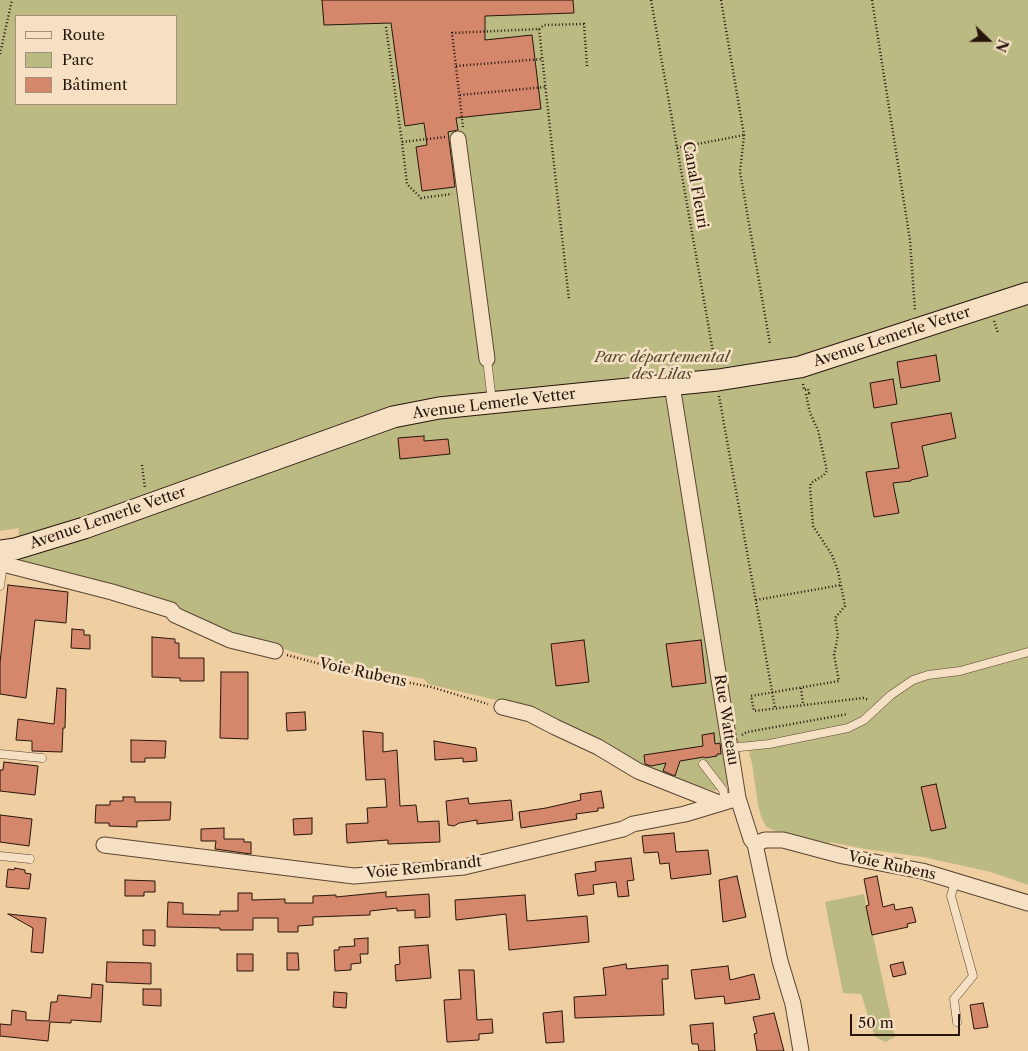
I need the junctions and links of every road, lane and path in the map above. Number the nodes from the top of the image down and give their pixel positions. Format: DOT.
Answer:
graph roads {
  1 [pos="12,0"];
  2 [pos="651,0"];
  3 [pos="721,0"];
  4 [pos="872,0"];
  5 [pos="386,27"];
  6 [pos="539,29"];
  7 [pos="0,54"];
  8 [pos="542,59"];
  9 [pos="456,66"];
  10 [pos="587,66"];
  11 [pos="545,87"];
  12 [pos="460,95"];
  13 [pos="744,136"];
  14 [pos="458,139"];
  15 [pos="402,142"];
  16 [pos="677,148"];
  17 [pos="465,192"];
  18 [pos="1028,293"];
  19 [pos="568,300"];
  20 [pos="914,301"];
  21 [pos="995,325"];
  22 [pos="998,333"];
  23 [pos="770,344"];
  24 [pos="487,359"];
  25 [pos="716,367"];
  26 [pos="802,380"];
  27 [pos="672,384"];
  28 [pos="719,394"];
  29 [pos="492,402"];
  30 [pos="142,465"];
  31 [pos="145,488"];
  32 [pos="1,559"];
  33 [pos="841,585"];
  34 [pos="0,586"];
  35 [pos="756,600"];
  36 [pos="275,651"];
  37 [pos="1028,652"];
  38 [pos="800,688"];
  39 [pos="772,692"];
  40 [pos="882,703"];
  41 [pos="804,705"];
  42 [pos="502,707"];
  43 [pos="775,708"];
  44 [pos="848,714"];
  45 [pos="728,731"];
  46 [pos="730,748"];
  47 [pos="0,754"];
  48 [pos="42,758"];
  49 [pos="703,764"];
  50 [pos="728,801"];
  51 [pos="755,844"];
  52 [pos="104,845"];
  53 [pos="0,856"];
  54 [pos="30,859"];
  55 [pos="956,881"];
  56 [pos="1028,903"];
  57 [pos="957,1022"];
  58 [pos="801,1051"];
  1 -- 7 [label="path"];
  2 -- 16 [label="path, Canal Fleuri"];
  3 -- 13 [label="path"];
  4 -- 20 [label="path"];
  5 -- 15 [label="path"];
  6 -- 8 [label="path"];
  6 -- 9 [label="path"];
  6 -- 10 [label="path"];
  8 -- 9 [label="path"];
  8 -- 11 [label="path"];
  9 -- 12 [label="path"];
  11 -- 12 [label="path"];
  11 -- 19 [label="path"];
  12 -- 14 [label="path"];
  13 -- 16 [label="path"];
  13 -- 23 [label="path"];
  14 -- 15 [label="path"];
  14 -- 17 [label="street"];
  15 -- 17 [label="path"];
  16 -- 25 [label="path, Canal Fleuri"];
  17 -- 24 [label="street"];
  18 -- 27 [label="street, Avenue Lemerle Vetter"];
  21 -- 22 [label="path"];
  24 -- 29 [label="lane"];
  26 -- 33 [label="path"];
  27 -- 29 [label="street, Avenue Lemerle Vetter"];
  27 -- 45 [label="street, Rue Watteau"];
  28 -- 35 [label="path"];
  29 -- 32 [label="street, Avenue Lemerle Vetter"];
  30 -- 31 [label="path"];
  32 -- 34 [label="lane"];
  32 -- 36 [label="street"];
  33 -- 35 [label="path"];
  33 -- 38 [label="path"];
  35 -- 39 [label="path"];
  36 -- 42 [label="path, Voie Rubens"];
  37 -- 40 [label="lane"];
  38 -- 39 [label="path"];
  38 -- 41 [label="path"];
  39 -- 43 [label="path"];
  39 -- 43 [label="path"];
  40 -- 41 [label="path"];
  40 -- 46 [label="lane"];
  41 -- 43 [label="path"];
  42 -- 50 [label="street"];
  44 -- 45 [label="path"];
  45 -- 46 [label="street, Rue Watteau"];
  46 -- 50 [label="street, Rue Watteau"];
  47 -- 48 [label="lane"];
  49 -- 50 [label="lane"];
  50 -- 51 [label="street, Rue Watteau"];
  50 -- 52 [label="street, Voie Rembrandt"];
  51 -- 55 [label="street, Voie Rubens"];
  51 -- 58 [label="street, Rue Watteau"];
  53 -- 54 [label="lane"];
  55 -- 56 [label="street, Voie Rubens"];
  55 -- 57 [label="lane"];
}
